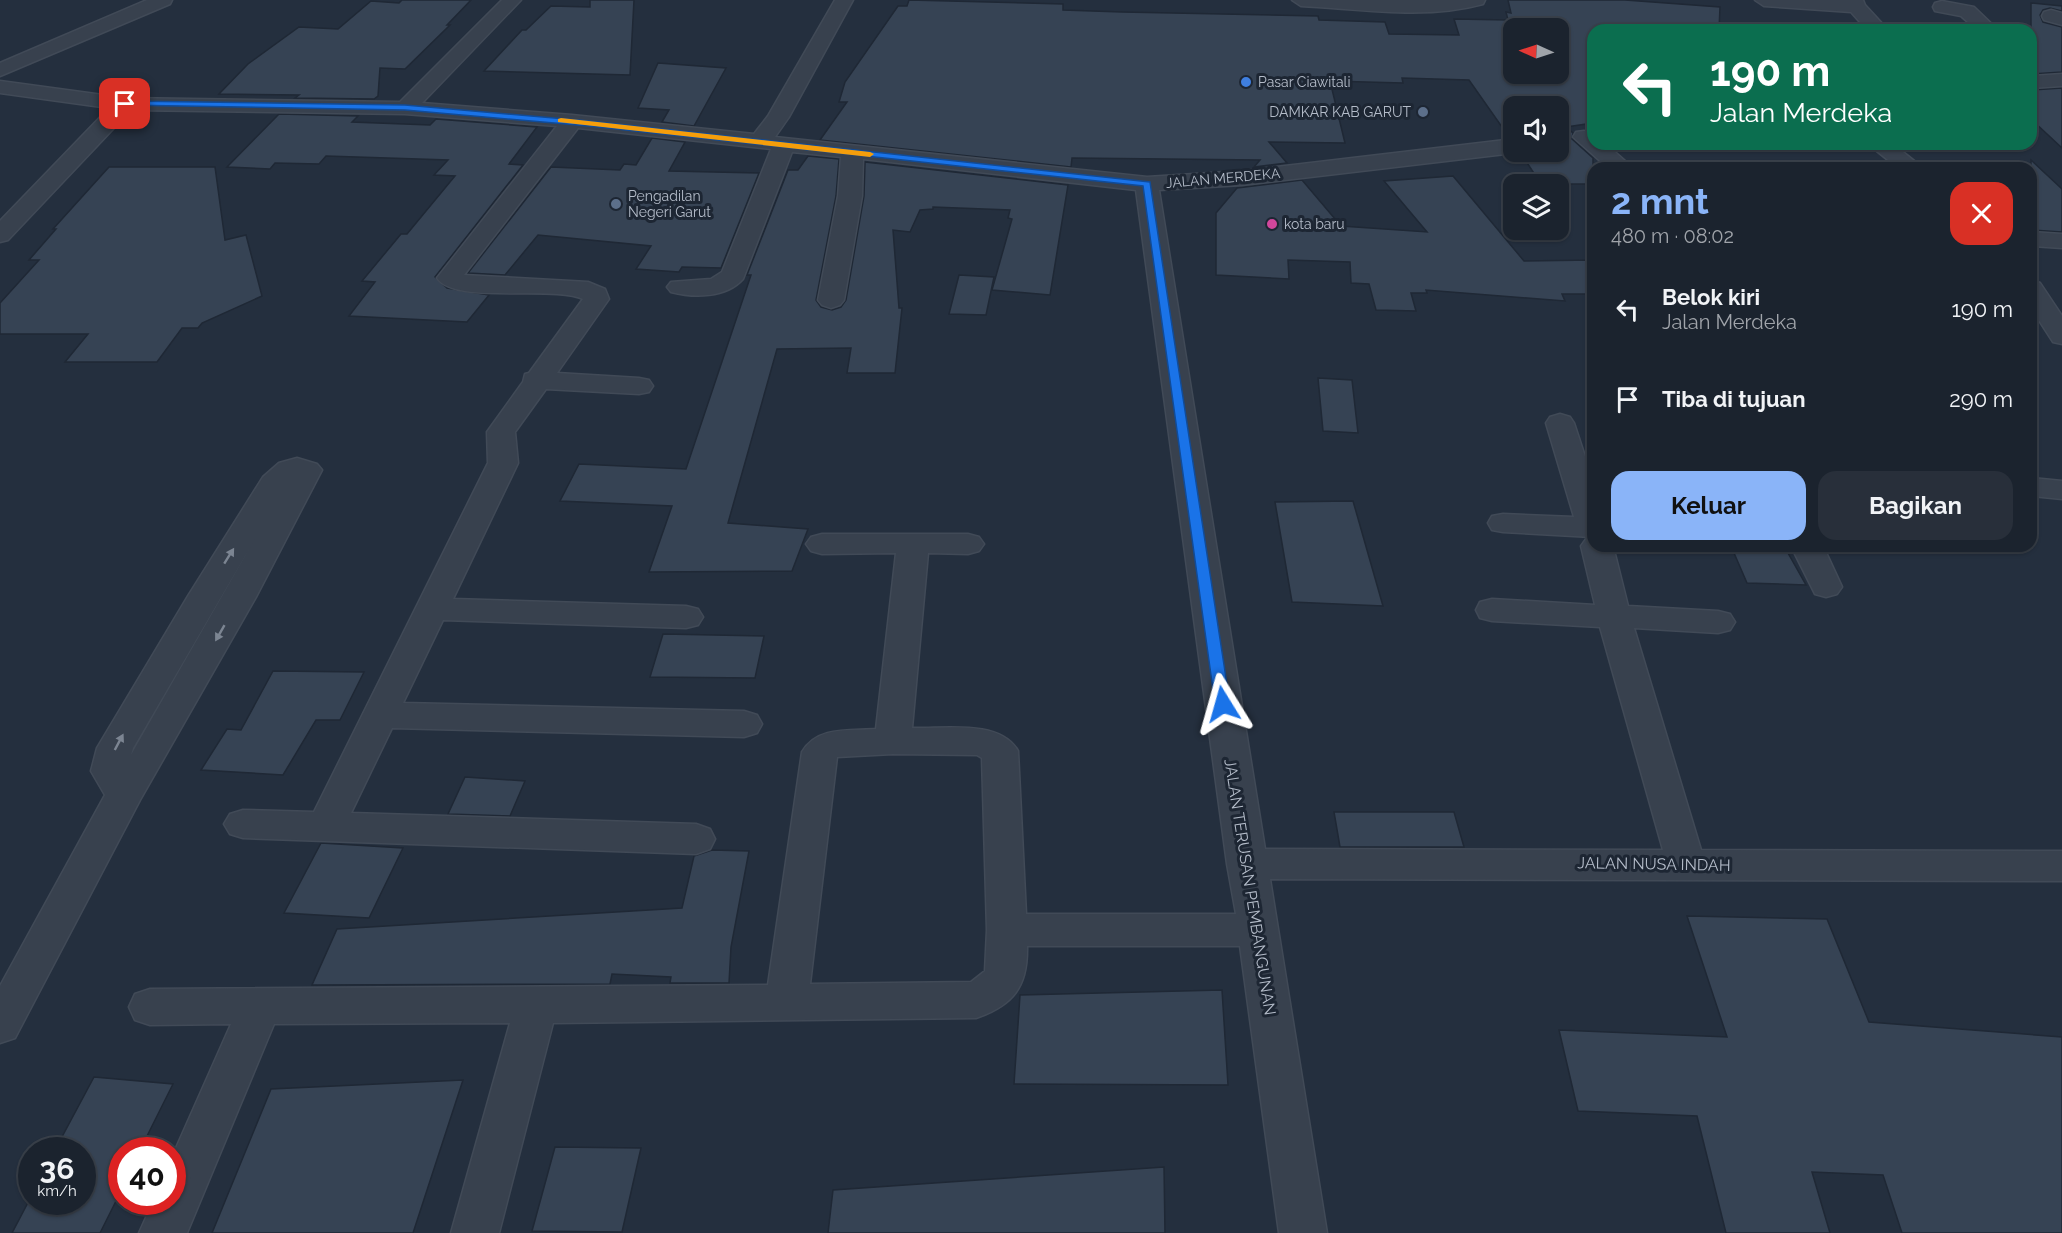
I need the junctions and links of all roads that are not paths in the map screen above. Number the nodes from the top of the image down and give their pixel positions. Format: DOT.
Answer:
graph roads {
  1 [pos="162,0"];
  2 [pos="512,0"];
  3 [pos="844,0"];
  4 [pos="1301,0"];
  5 [pos="1476,0"];
  6 [pos="1764,0"];
  7 [pos="1855,4"];
  8 [pos="1942,7"];
  9 [pos="1873,24"];
  10 [pos="1981,24"];
  11 [pos="0,70"];
  12 [pos="0,87"];
  13 [pos="125,104"];
  14 [pos="405,108"];
  15 [pos="572,122"];
  16 [pos="772,144"];
  17 [pos="1503,147"];
  18 [pos="1598,150"];
  19 [pos="1887,150"];
  20 [pos="852,152"];
  21 [pos="1614,162"];
  22 [pos="1904,162"];
  23 [pos="1147,184"];
  24 [pos="0,235"];
  25 [pos="2037,239"];
  26 [pos="2062,241"];
  27 [pos="680,287"];
  28 [pos="2037,297"];
  29 [pos="831,300"];
  30 [pos="2062,336"];
  31 [pos="535,381"];
  32 [pos="639,386"];
  33 [pos="1560,423"];
  34 [pos="2037,488"];
  35 [pos="2062,490"];
  36 [pos="1587,509"];
  37 [pos="1503,523"];
  38 [pos="1587,528"];
  39 [pos="913,543"];
  40 [pos="822,544"];
  41 [pos="968,544"];
  42 [pos="1598,552"];
  43 [pos="1810,552"];
  44 [pos="1826,587"];
  45 [pos="204,596"];
  46 [pos="240,597"];
  47 [pos="434,609"];
  48 [pos="1492,610"];
  49 [pos="1614,616"];
  50 [pos="686,617"];
  51 [pos="1718,622"];
  52 [pos="381,715"];
  53 [pos="744,724"];
  54 [pos="893,741"];
  55 [pos="124,795"];
  56 [pos="243,824"];
  57 [pos="326,826"];
  58 [pos="696,839"];
  59 [pos="1686,863"];
  60 [pos="1246,864"];
  61 [pos="2062,866"];
  62 [pos="1007,930"];
  63 [pos="1256,930"];
  64 [pos="787,1000"];
  65 [pos="536,1005"];
  66 [pos="150,1006"];
  67 [pos="260,1006"];
  68 [pos="0,1025"];
  69 [pos="163,1233"];
  70 [pos="475,1233"];
  71 [pos="1303,1233"];
  1 -- 11 [label="street"];
  2 -- 14 [label="street"];
  3 -- 16 [label="street"];
  4 -- 5 [label="street"];
  6 -- 7 [label="street"];
  7 -- 9 [label="street"];
  8 -- 10 [label="street"];
  12 -- 13 [label="street, JALAN MERDEKA"];
  13 -- 14 [label="street, JALAN MERDEKA"];
  13 -- 24 [label="street"];
  14 -- 15 [label="street, JALAN MERDEKA"];
  15 -- 16 [label="street, JALAN MERDEKA"];
  15 -- 31 [label="street"];
  16 -- 20 [label="street, JALAN MERDEKA"];
  16 -- 27 [label="street"];
  17 -- 23 [label="street, JALAN MERDEKA"];
  18 -- 21 [label="street"];
  19 -- 22 [label="street"];
  20 -- 23 [label="street, JALAN MERDEKA"];
  20 -- 29 [label="street"];
  23 -- 60 [label="street, JALAN TERUSAN PEMBANGUNAN"];
  25 -- 26 [label="street"];
  28 -- 30 [label="street"];
  31 -- 32 [label="street"];
  31 -- 47 [label="street"];
  33 -- 36 [label="street"];
  34 -- 35 [label="street"];
  37 -- 38 [label="street"];
  39 -- 40 [label="street"];
  39 -- 41 [label="street"];
  39 -- 54 [label="street"];
  42 -- 49 [label="street"];
  43 -- 44 [label="street"];
  45 -- 46 [label="street"];
  45 -- 46 [label="street, one-way"];
  55 -- 45 [label="street, one-way"];
  46 -- 55 [label="street, one-way"];
  47 -- 50 [label="street"];
  47 -- 52 [label="street"];
  48 -- 49 [label="street"];
  49 -- 51 [label="street"];
  49 -- 59 [label="street"];
  52 -- 53 [label="street"];
  52 -- 57 [label="street"];
  54 -- 62 [label="street"];
  54 -- 64 [label="street"];
  55 -- 68 [label="street"];
  56 -- 57 [label="street"];
  57 -- 58 [label="street"];
  59 -- 60 [label="street, JALAN NUSA INDAH"];
  59 -- 61 [label="street, JALAN NUSA INDAH"];
  60 -- 63 [label="street, JALAN TERUSAN PEMBANGUNAN"];
  62 -- 63 [label="street"];
  62 -- 64 [label="street"];
  63 -- 71 [label="street, JALAN TERUSAN PEMBANGUNAN"];
  64 -- 65 [label="street"];
  65 -- 67 [label="street"];
  65 -- 70 [label="street"];
  66 -- 67 [label="street"];
  67 -- 69 [label="street"];
}
